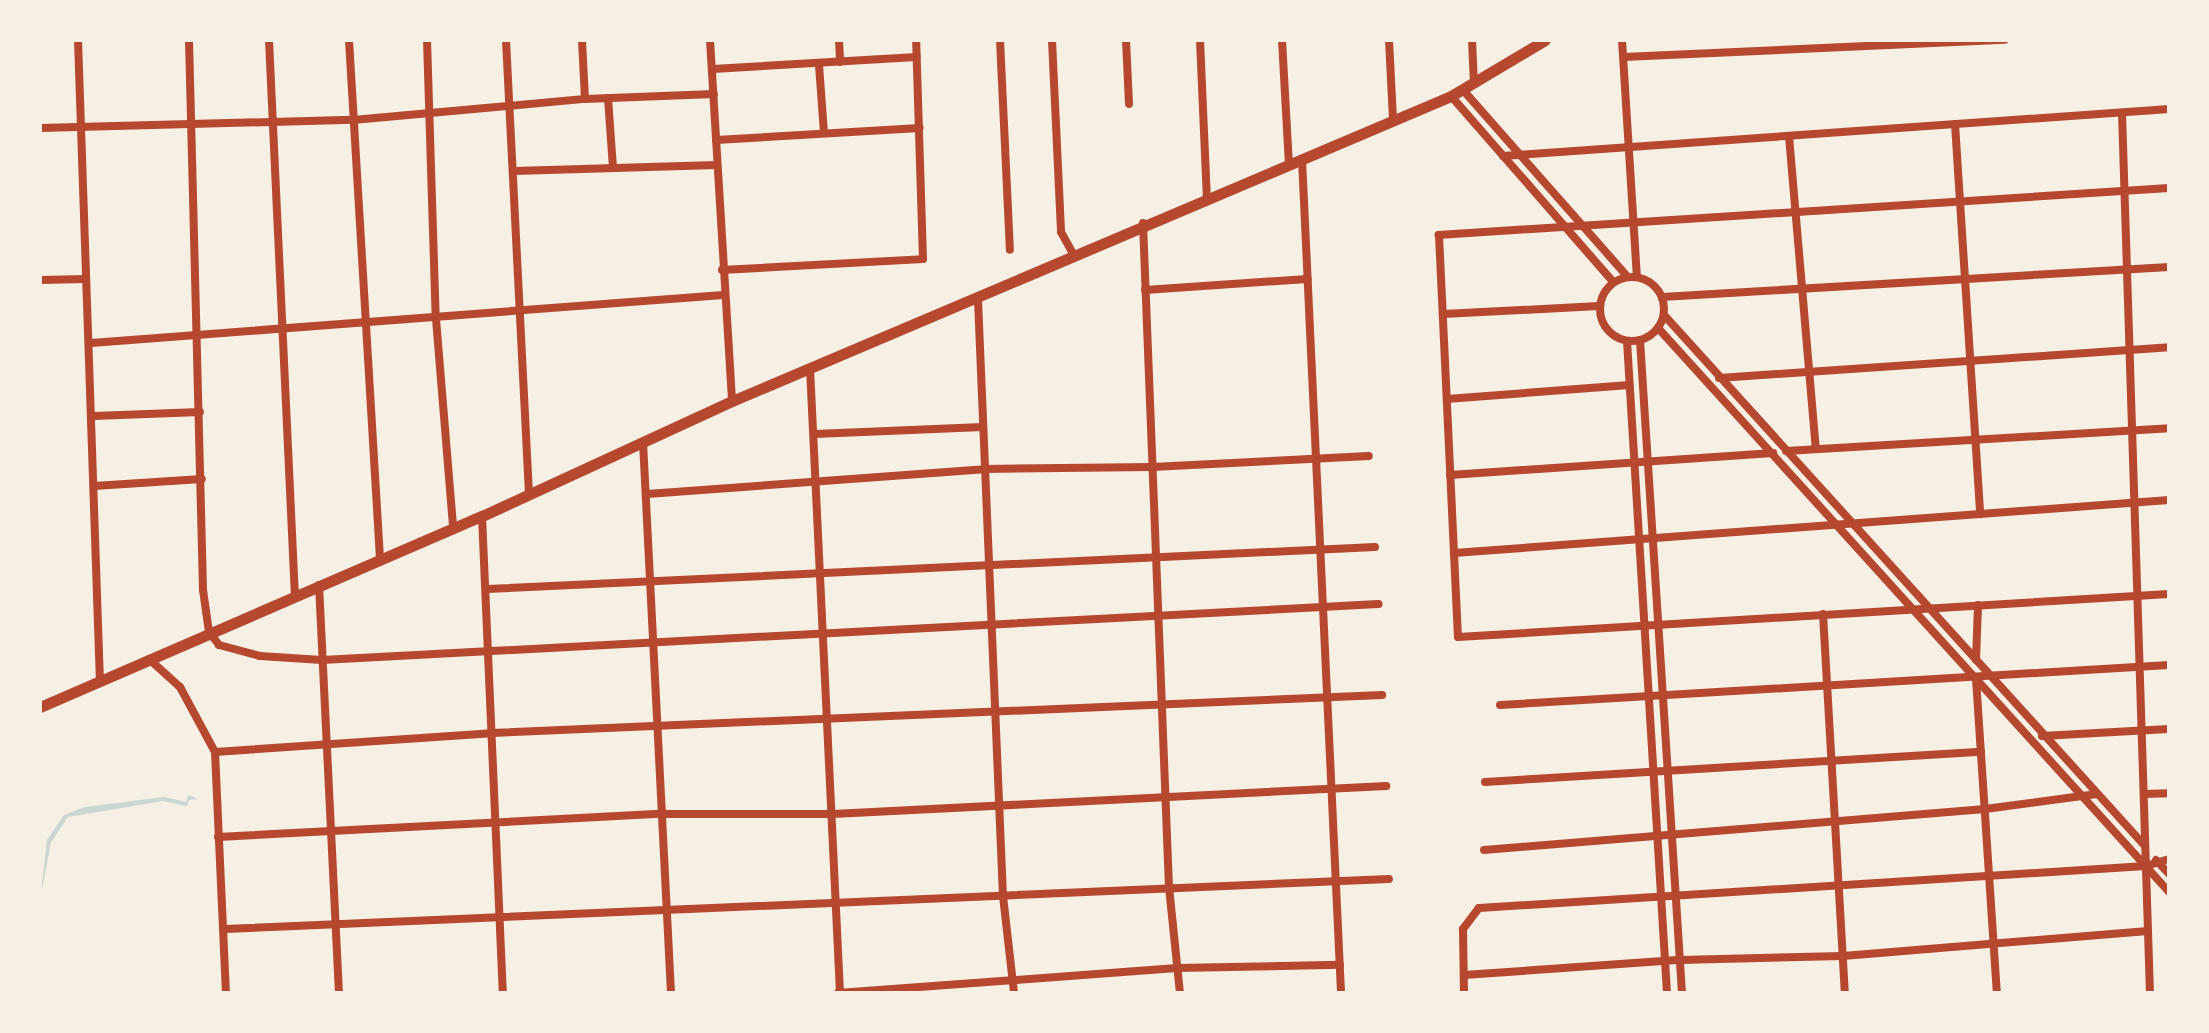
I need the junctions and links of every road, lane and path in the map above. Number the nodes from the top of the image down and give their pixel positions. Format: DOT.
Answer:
graph roads {
  1 [pos="78,40"];
  2 [pos="189,40"];
  3 [pos="269,40"];
  4 [pos="349,40"];
  5 [pos="427,40"];
  6 [pos="506,40"];
  7 [pos="582,40"];
  8 [pos="710,40"];
  9 [pos="839,40"];
  10 [pos="916,40"];
  11 [pos="1000,40"];
  12 [pos="1052,40"];
  13 [pos="1126,40"];
  14 [pos="1200,40"];
  15 [pos="1282,40"];
  16 [pos="1389,40"];
  17 [pos="1472,40"];
  18 [pos="1545,40"];
  19 [pos="1622,40"];
  20 [pos="2005,40"];
  21 [pos="917,57"];
  22 [pos="1624,57"];
  23 [pos="840,62"];
  24 [pos="819,65"];
  25 [pos="713,69"];
  26 [pos="1468,88"];
  27 [pos="714,94"];
  28 [pos="1451,96"];
  29 [pos="608,98"];
  30 [pos="585,99"];
  31 [pos="1129,104"];
  32 [pos="509,108"];
  33 [pos="2169,109"];
  34 [pos="431,111"];
  35 [pos="2122,113"];
  36 [pos="1393,119"];
  37 [pos="353,120"];
  38 [pos="273,122"];
  39 [pos="1955,124"];
  40 [pos="194,125"];
  41 [pos="78,126"];
  42 [pos="40,128"];
  43 [pos="920,128"];
  44 [pos="824,133"];
  45 [pos="1789,136"];
  46 [pos="716,140"];
  47 [pos="1630,147"];
  48 [pos="1520,155"];
  49 [pos="1503,156"];
  50 [pos="1302,159"];
  51 [pos="717,165"];
  52 [pos="1289,165"];
  53 [pos="613,168"];
  54 [pos="514,171"];
  55 [pos="2169,188"];
  56 [pos="2125,190"];
  57 [pos="1207,200"];
  58 [pos="1960,201"];
  59 [pos="1796,212"];
  60 [pos="1634,222"];
  61 [pos="1143,223"];
  62 [pos="1582,225"];
  63 [pos="1565,226"];
  64 [pos="1010,250"];
  65 [pos="1075,257"];
  66 [pos="2169,267"];
  67 [pos="722,270"];
  68 [pos="2127,270"];
  69 [pos="1632,276"];
  70 [pos="86,279"];
  71 [pos="1308,279"];
  72 [pos="40,280"];
  73 [pos="1965,281"];
  74 [pos="1613,282"];
  75 [pos="1145,290"];
  76 [pos="1802,291"];
  77 [pos="723,295"];
  78 [pos="1662,297"];
  79 [pos="978,300"];
  80 [pos="1599,306"];
  81 [pos="520,312"];
  82 [pos="1443,314"];
  83 [pos="1664,315"];
  84 [pos="436,319"];
  85 [pos="362,323"];
  86 [pos="284,327"];
  87 [pos="1658,328"];
  88 [pos="198,337"];
  89 [pos="1640,340"];
  90 [pos="1627,341"];
  91 [pos="91,343"];
  92 [pos="2169,347"];
  93 [pos="2129,350"];
  94 [pos="1970,361"];
  95 [pos="810,368"];
  96 [pos="1809,372"];
  97 [pos="1720,378"];
  98 [pos="1704,379"];
  99 [pos="1629,385"];
  100 [pos="1447,399"];
  101 [pos="732,401"];
  102 [pos="200,412"];
  103 [pos="94,416"];
  104 [pos="983,427"];
  105 [pos="2169,428"];
  106 [pos="2132,431"];
  107 [pos="815,434"];
  108 [pos="1975,439"];
  109 [pos="643,442"];
  110 [pos="1816,449"];
  111 [pos="1787,451"];
  112 [pos="1771,453"];
  113 [pos="1369,456"];
  114 [pos="1316,458"];
  115 [pos="1648,462"];
  116 [pos="1634,463"];
  117 [pos="1152,467"];
  118 [pos="984,469"];
  119 [pos="1450,475"];
  120 [pos="202,479"];
  121 [pos="817,481"];
  122 [pos="94,486"];
  123 [pos="647,494"];
  124 [pos="529,495"];
  125 [pos="2169,500"];
  126 [pos="2134,503"];
  127 [pos="1980,514"];
  128 [pos="482,516"];
  129 [pos="1834,522"];
  130 [pos="1851,522"];
  131 [pos="453,528"];
  132 [pos="1653,538"];
  133 [pos="1639,539"];
  134 [pos="1375,547"];
  135 [pos="1320,549"];
  136 [pos="1454,553"];
  137 [pos="1157,557"];
  138 [pos="380,559"];
  139 [pos="988,567"];
  140 [pos="820,574"];
  141 [pos="650,582"];
  142 [pos="319,585"];
  143 [pos="487,589"];
  144 [pos="2169,594"];
  145 [pos="2137,596"];
  146 [pos="295,597"];
  147 [pos="1379,604"];
  148 [pos="1978,605"];
  149 [pos="1910,607"];
  150 [pos="1928,607"];
  151 [pos="1323,608"];
  152 [pos="1823,614"];
  153 [pos="1158,617"];
  154 [pos="1658,623"];
  155 [pos="1644,624"];
  156 [pos="991,627"];
  157 [pos="209,632"];
  158 [pos="823,635"];
  159 [pos="653,640"];
  160 [pos="488,650"];
  161 [pos="149,659"];
  162 [pos="322,660"];
  163 [pos="1976,660"];
  164 [pos="2169,665"];
  165 [pos="2140,667"];
  166 [pos="1988,676"];
  167 [pos="1976,677"];
  168 [pos="100,682"];
  169 [pos="1827,686"];
  170 [pos="1382,695"];
  171 [pos="1649,696"];
  172 [pos="1663,696"];
  173 [pos="1327,698"];
  174 [pos="1162,703"];
  175 [pos="1500,705"];
  176 [pos="40,707"];
  177 [pos="993,709"];
  178 [pos="827,718"];
  179 [pos="655,727"];
  180 [pos="2169,729"];
  181 [pos="2142,730"];
  182 [pos="491,733"];
  183 [pos="2026,736"];
  184 [pos="2044,736"];
  185 [pos="325,748"];
  186 [pos="215,752"];
  187 [pos="1981,752"];
  188 [pos="1831,761"];
  189 [pos="1668,771"];
  190 [pos="1653,772"];
  191 [pos="1485,782"];
  192 [pos="1386,786"];
  193 [pos="1331,789"];
  194 [pos="2169,793"];
  195 [pos="2097,794"];
  196 [pos="2144,794"];
  197 [pos="1168,799"];
  198 [pos="2084,799"];
  199 [pos="998,806"];
  200 [pos="1985,809"];
  201 [pos="664,814"];
  202 [pos="833,814"];
  203 [pos="496,822"];
  204 [pos="1835,822"];
  205 [pos="330,833"];
  206 [pos="1672,835"];
  207 [pos="1657,836"];
  208 [pos="218,837"];
  209 [pos="2145,846"];
  210 [pos="1484,850"];
  211 [pos="2169,859"];
  212 [pos="2157,860"];
  213 [pos="2146,866"];
  214 [pos="1989,873"];
  215 [pos="2169,874"];
  216 [pos="1389,879"];
  217 [pos="1336,880"];
  218 [pos="1838,884"];
  219 [pos="1169,887"];
  220 [pos="2169,892"];
  221 [pos="1676,894"];
  222 [pos="1661,895"];
  223 [pos="1003,896"];
  224 [pos="835,904"];
  225 [pos="665,911"];
  226 [pos="500,919"];
  227 [pos="336,927"];
  228 [pos="225,929"];
  229 [pos="2148,931"];
  230 [pos="1994,945"];
  231 [pos="1843,956"];
  232 [pos="1680,960"];
  233 [pos="1665,961"];
  234 [pos="1340,965"];
  235 [pos="1177,968"];
  236 [pos="1464,975"];
  237 [pos="1014,981"];
  238 [pos="226,993"];
  239 [pos="339,993"];
  240 [pos="503,993"];
  241 [pos="671,993"];
  242 [pos="840,993"];
  243 [pos="1014,993"];
  244 [pos="1180,993"];
  245 [pos="1341,993"];
  246 [pos="1464,993"];
  247 [pos="1667,993"];
  248 [pos="1682,993"];
  249 [pos="1845,993"];
  250 [pos="1997,993"];
  251 [pos="2150,993"];
  1 -- 41 [label="street"];
  2 -- 40 [label="street"];
  3 -- 38 [label="street"];
  4 -- 37 [label="street"];
  5 -- 34 [label="street"];
  6 -- 32 [label="street"];
  7 -- 30 [label="street"];
  8 -- 25 [label="street"];
  9 -- 23 [label="street"];
  10 -- 21 [label="street"];
  11 -- 64 [label="street"];
  12 -- 65 [label="street"];
  13 -- 31 [label="street"];
  14 -- 57 [label="street"];
  15 -- 52 [label="street"];
  16 -- 36 [label="street"];
  17 -- 26 [label="street"];
  18 -- 26 [label="main road"];
  19 -- 22 [label="street"];
  20 -- 22 [label="street"];
  21 -- 23 [label="street"];
  21 -- 43 [label="street"];
  22 -- 47 [label="street"];
  23 -- 24 [label="street"];
  24 -- 25 [label="street"];
  24 -- 44 [label="street"];
  25 -- 27 [label="street"];
  26 -- 28 [label="main road"];
  26 -- 48 [label="street"];
  27 -- 29 [label="street"];
  27 -- 46 [label="street"];
  28 -- 36 [label="main road"];
  28 -- 49 [label="street"];
  29 -- 30 [label="street"];
  29 -- 53 [label="street"];
  30 -- 32 [label="street"];
  32 -- 34 [label="street"];
  32 -- 54 [label="street"];
  33 -- 35 [label="street"];
  34 -- 37 [label="street"];
  34 -- 84 [label="street"];
  35 -- 39 [label="street"];
  35 -- 56 [label="street"];
  36 -- 50 [label="main road"];
  37 -- 38 [label="street"];
  37 -- 85 [label="street"];
  38 -- 40 [label="street"];
  38 -- 86 [label="street"];
  39 -- 45 [label="street"];
  39 -- 58 [label="street"];
  40 -- 41 [label="street"];
  40 -- 88 [label="street"];
  41 -- 42 [label="street"];
  41 -- 70 [label="street"];
  43 -- 44 [label="street"];
  43 -- 67 [label="street"];
  44 -- 46 [label="street"];
  45 -- 47 [label="street"];
  45 -- 59 [label="street"];
  46 -- 51 [label="street"];
  47 -- 48 [label="street"];
  47 -- 60 [label="street"];
  48 -- 49 [label="street"];
  48 -- 62 [label="street"];
  49 -- 63 [label="street"];
  50 -- 52 [label="main road"];
  50 -- 71 [label="street"];
  51 -- 53 [label="street"];
  51 -- 67 [label="street"];
  52 -- 57 [label="main road"];
  53 -- 54 [label="street"];
  54 -- 81 [label="street"];
  55 -- 56 [label="street"];
  56 -- 58 [label="street"];
  56 -- 68 [label="street"];
  57 -- 61 [label="main road"];
  58 -- 59 [label="street"];
  58 -- 73 [label="street"];
  59 -- 60 [label="street"];
  59 -- 76 [label="street"];
  60 -- 62 [label="street"];
  60 -- 69 [label="street"];
  61 -- 65 [label="main road"];
  61 -- 75 [label="street"];
  62 -- 63 [label="street"];
  62 -- 69 [label="street"];
  63 -- 74 [label="street"];
  63 -- 82 [label="street"];
  65 -- 79 [label="main road"];
  66 -- 68 [label="street"];
  67 -- 77 [label="street"];
  68 -- 73 [label="street"];
  68 -- 93 [label="street"];
  69 -- 74 [label="street"];
  69 -- 78 [label="street"];
  70 -- 72 [label="street"];
  70 -- 91 [label="street"];
  71 -- 75 [label="street"];
  71 -- 114 [label="street"];
  73 -- 76 [label="street"];
  73 -- 94 [label="street"];
  74 -- 80 [label="street"];
  75 -- 117 [label="street"];
  76 -- 78 [label="street"];
  76 -- 96 [label="street"];
  77 -- 81 [label="street"];
  77 -- 101 [label="street"];
  78 -- 83 [label="street"];
  79 -- 95 [label="main road"];
  79 -- 104 [label="street"];
  80 -- 82 [label="street"];
  80 -- 90 [label="street"];
  81 -- 84 [label="street"];
  81 -- 124 [label="street"];
  82 -- 100 [label="street"];
  83 -- 87 [label="street"];
  83 -- 97 [label="street"];
  84 -- 85 [label="street"];
  84 -- 131 [label="street"];
  85 -- 86 [label="street"];
  85 -- 138 [label="street"];
  86 -- 88 [label="street"];
  86 -- 146 [label="street"];
  87 -- 89 [label="street"];
  87 -- 98 [label="street"];
  88 -- 91 [label="street"];
  88 -- 102 [label="street"];
  89 -- 90 [label="street"];
  89 -- 115 [label="street"];
  90 -- 99 [label="street"];
  91 -- 103 [label="street"];
  92 -- 93 [label="street"];
  93 -- 94 [label="street"];
  93 -- 106 [label="street"];
  94 -- 96 [label="street"];
  94 -- 108 [label="street"];
  95 -- 101 [label="main road"];
  95 -- 107 [label="street"];
  96 -- 97 [label="street"];
  96 -- 110 [label="street"];
  97 -- 98 [label="street"];
  97 -- 111 [label="street"];
  98 -- 112 [label="street"];
  99 -- 100 [label="street"];
  99 -- 116 [label="street"];
  100 -- 119 [label="street"];
  101 -- 109 [label="main road"];
  102 -- 103 [label="street"];
  102 -- 120 [label="street"];
  103 -- 122 [label="street"];
  104 -- 107 [label="street"];
  104 -- 118 [label="street"];
  105 -- 106 [label="street"];
  106 -- 108 [label="street"];
  106 -- 126 [label="street"];
  107 -- 121 [label="street"];
  108 -- 110 [label="street"];
  108 -- 127 [label="street"];
  109 -- 123 [label="street"];
  109 -- 124 [label="main road"];
  110 -- 111 [label="street"];
  111 -- 112 [label="street"];
  111 -- 130 [label="street"];
  112 -- 115 [label="street"];
  112 -- 129 [label="street"];
  113 -- 114 [label="street"];
  114 -- 117 [label="street"];
  114 -- 135 [label="street"];
  115 -- 116 [label="street"];
  115 -- 132 [label="street"];
  116 -- 119 [label="street"];
  116 -- 133 [label="street"];
  117 -- 118 [label="street"];
  117 -- 137 [label="street"];
  118 -- 121 [label="street"];
  118 -- 139 [label="street"];
  119 -- 136 [label="street"];
  120 -- 122 [label="street"];
  120 -- 157 [label="street"];
  121 -- 123 [label="street"];
  121 -- 140 [label="street"];
  122 -- 168 [label="street"];
  123 -- 141 [label="street"];
  124 -- 128 [label="main road"];
  125 -- 126 [label="street"];
  126 -- 127 [label="street"];
  126 -- 145 [label="street"];
  127 -- 130 [label="street"];
  128 -- 131 [label="main road"];
  128 -- 143 [label="street"];
  129 -- 130 [label="street"];
  129 -- 132 [label="street"];
  129 -- 149 [label="street"];
  130 -- 150 [label="street"];
  131 -- 138 [label="main road"];
  132 -- 133 [label="street"];
  132 -- 154 [label="street"];
  133 -- 136 [label="street"];
  133 -- 155 [label="street"];
  134 -- 135 [label="street"];
  135 -- 137 [label="street"];
  135 -- 151 [label="street"];
  136 -- 155 [label="street"];
  137 -- 139 [label="street"];
  137 -- 153 [label="street"];
  138 -- 142 [label="main road"];
  139 -- 140 [label="street"];
  139 -- 156 [label="street"];
  140 -- 141 [label="street"];
  140 -- 158 [label="street"];
  141 -- 143 [label="street"];
  141 -- 159 [label="street"];
  142 -- 146 [label="main road"];
  142 -- 162 [label="street"];
  143 -- 160 [label="street"];
  144 -- 145 [label="street"];
  145 -- 148 [label="street"];
  145 -- 165 [label="street"];
  146 -- 157 [label="main road"];
  147 -- 151 [label="street"];
  148 -- 150 [label="street"];
  148 -- 163 [label="street"];
  149 -- 150 [label="street"];
  149 -- 152 [label="street"];
  149 -- 167 [label="street"];
  150 -- 163 [label="street"];
  151 -- 153 [label="street"];
  151 -- 173 [label="street"];
  152 -- 154 [label="street"];
  152 -- 169 [label="street"];
  153 -- 156 [label="street"];
  153 -- 174 [label="street"];
  154 -- 155 [label="street"];
  154 -- 172 [label="street"];
  155 -- 171 [label="street"];
  156 -- 158 [label="street"];
  156 -- 177 [label="street"];
  157 -- 161 [label="main road"];
  157 -- 162 [label="street"];
  158 -- 159 [label="street"];
  158 -- 178 [label="street"];
  159 -- 160 [label="street"];
  159 -- 179 [label="street"];
  160 -- 162 [label="street"];
  160 -- 182 [label="street"];
  161 -- 168 [label="main road"];
  161 -- 186 [label="street"];
  162 -- 185 [label="street"];
  163 -- 166 [label="street"];
  164 -- 165 [label="street"];
  165 -- 166 [label="street"];
  165 -- 181 [label="street"];
  166 -- 167 [label="street"];
  166 -- 184 [label="street"];
  167 -- 169 [label="street"];
  167 -- 183 [label="street"];
  167 -- 187 [label="street"];
  168 -- 176 [label="main road"];
  169 -- 172 [label="street"];
  169 -- 188 [label="street"];
  170 -- 173 [label="street"];
  171 -- 172 [label="street"];
  171 -- 175 [label="street"];
  171 -- 190 [label="street"];
  172 -- 189 [label="street"];
  173 -- 174 [label="street"];
  173 -- 193 [label="street"];
  174 -- 177 [label="street"];
  174 -- 197 [label="street"];
  177 -- 178 [label="street"];
  177 -- 199 [label="street"];
  178 -- 179 [label="street"];
  178 -- 202 [label="street"];
  179 -- 182 [label="street"];
  179 -- 201 [label="street"];
  180 -- 181 [label="street"];
  181 -- 184 [label="street"];
  181 -- 196 [label="street"];
  182 -- 185 [label="street"];
  182 -- 203 [label="street"];
  183 -- 184 [label="street"];
  183 -- 198 [label="street"];
  184 -- 195 [label="street"];
  185 -- 186 [label="street"];
  185 -- 205 [label="street"];
  186 -- 208 [label="street"];
  187 -- 188 [label="street"];
  187 -- 200 [label="street"];
  188 -- 189 [label="street"];
  188 -- 204 [label="street"];
  189 -- 190 [label="street"];
  189 -- 206 [label="street"];
  190 -- 191 [label="street"];
  190 -- 207 [label="street"];
  192 -- 193 [label="street"];
  193 -- 197 [label="street"];
  193 -- 217 [label="street"];
  194 -- 196 [label="street"];
  195 -- 198 [label="street"];
  195 -- 209 [label="street"];
  196 -- 209 [label="street"];
  197 -- 199 [label="street"];
  197 -- 219 [label="street"];
  198 -- 200 [label="street"];
  198 -- 213 [label="street"];
  199 -- 202 [label="street"];
  199 -- 223 [label="street"];
  200 -- 204 [label="street"];
  200 -- 214 [label="street"];
  201 -- 202 [label="street"];
  201 -- 203 [label="street"];
  201 -- 225 [label="street"];
  202 -- 224 [label="street"];
  203 -- 205 [label="street"];
  203 -- 226 [label="street"];
  204 -- 206 [label="street"];
  204 -- 218 [label="street"];
  205 -- 208 [label="street"];
  205 -- 227 [label="street"];
  206 -- 207 [label="street"];
  206 -- 221 [label="street"];
  207 -- 210 [label="street"];
  207 -- 222 [label="street"];
  208 -- 228 [label="street"];
  209 -- 212 [label="street"];
  209 -- 213 [label="street"];
  211 -- 212 [label="street"];
  212 -- 213 [label="street"];
  212 -- 215 [label="street"];
  213 -- 214 [label="street"];
  213 -- 220 [label="street"];
  213 -- 229 [label="street"];
  214 -- 218 [label="street"];
  214 -- 230 [label="street"];
  216 -- 217 [label="street"];
  217 -- 219 [label="street"];
  217 -- 234 [label="street"];
  218 -- 221 [label="street"];
  218 -- 231 [label="street"];
  219 -- 223 [label="street"];
  219 -- 235 [label="street"];
  221 -- 222 [label="street"];
  221 -- 232 [label="street"];
  222 -- 233 [label="street"];
  222 -- 236 [label="street"];
  223 -- 224 [label="street"];
  223 -- 237 [label="street"];
  224 -- 225 [label="street"];
  224 -- 242 [label="street"];
  225 -- 226 [label="street"];
  225 -- 241 [label="street"];
  226 -- 227 [label="street"];
  226 -- 240 [label="street"];
  227 -- 228 [label="street"];
  227 -- 239 [label="street"];
  228 -- 238 [label="street"];
  229 -- 230 [label="street"];
  229 -- 251 [label="street"];
  230 -- 231 [label="street"];
  230 -- 250 [label="street"];
  231 -- 232 [label="street"];
  231 -- 249 [label="street"];
  232 -- 233 [label="street"];
  232 -- 248 [label="street"];
  233 -- 236 [label="street"];
  233 -- 247 [label="street"];
  234 -- 235 [label="street"];
  234 -- 245 [label="street"];
  235 -- 237 [label="street"];
  235 -- 244 [label="street"];
  236 -- 246 [label="street"];
  237 -- 242 [label="street"];
  237 -- 243 [label="street"];
}
